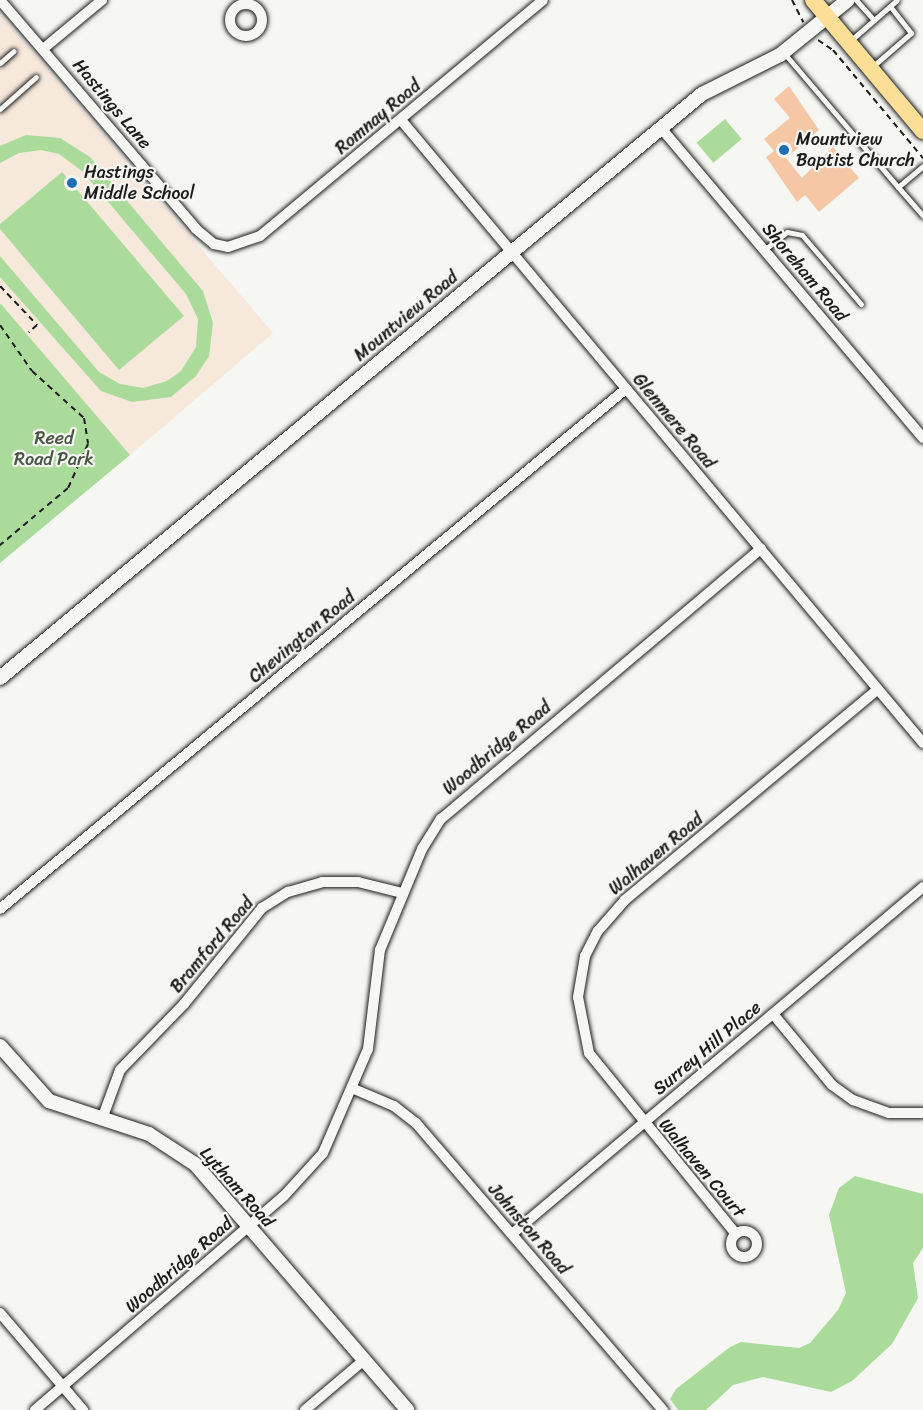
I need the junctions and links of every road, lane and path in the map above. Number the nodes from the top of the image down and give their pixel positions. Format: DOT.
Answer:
graph roads {
  1 [pos="0,0"];
  2 [pos="102,0"];
  3 [pos="543,0"];
  4 [pos="792,0"];
  5 [pos="813,0"];
  6 [pos="848,0"];
  7 [pos="856,0"];
  8 [pos="897,0"];
  9 [pos="890,6"];
  10 [pos="828,17"];
  11 [pos="874,20"];
  12 [pos="810,31"];
  13 [pos="849,42"];
  14 [pos="43,49"];
  15 [pos="14,51"];
  16 [pos="783,52"];
  17 [pos="0,63"];
  18 [pos="870,68"];
  19 [pos="36,77"];
  20 [pos="0,109"];
  21 [pos="401,120"];
  22 [pos="661,128"];
  23 [pos="923,131"];
  24 [pos="923,158"];
  25 [pos="923,166"];
  26 [pos="898,187"];
  27 [pos="923,216"];
  28 [pos="228,247"];
  29 [pos="764,250"];
  30 [pos="511,253"];
  31 [pos="0,286"];
  32 [pos="861,304"];
  33 [pos="0,325"];
  34 [pos="28,332"];
  35 [pos="626,389"];
  36 [pos="923,438"];
  37 [pos="0,545"];
  38 [pos="761,549"];
  39 [pos="0,678"];
  40 [pos="878,689"];
  41 [pos="923,743"];
  42 [pos="923,887"];
  43 [pos="402,893"];
  44 [pos="0,909"];
  45 [pos="773,1014"];
  46 [pos="0,1046"];
  47 [pos="354,1089"];
  48 [pos="923,1113"];
  49 [pos="102,1119"];
  50 [pos="643,1123"];
  51 [pos="249,1226"];
  52 [pos="512,1234"];
  53 [pos="736,1234"];
  54 [pos="0,1313"];
  55 [pos="364,1360"];
  56 [pos="63,1386"];
  57 [pos="35,1410"];
  58 [pos="83,1410"];
  59 [pos="305,1410"];
  60 [pos="407,1410"];
  61 [pos="663,1410"];
  1 -- 14 [label="street, Hastings Lane"];
  2 -- 14 [label="street"];
  3 -- 21 [label="street, Romnay Road"];
  4 -- 12 [label="path"];
  5 -- 10 [label="main road"];
  6 -- 10 [label="street, Mountview Road"];
  7 -- 11 [label="lane"];
  8 -- 9 [label="lane"];
  9 -- 11 [label="lane"];
  9 -- 18 [label="lane"];
  10 -- 12 [label="street, Mountview Road"];
  10 -- 13 [label="main road"];
  11 -- 13 [label="lane"];
  12 -- 16 [label="street, Mountview Road"];
  12 -- 24 [label="path"];
  13 -- 18 [label="main road"];
  14 -- 28 [label="street, Hastings Lane"];
  15 -- 17 [label="lane"];
  16 -- 22 [label="street, Mountview Road"];
  16 -- 26 [label="lane"];
  18 -- 23 [label="main road"];
  19 -- 20 [label="lane"];
  21 -- 28 [label="street, Romnay Road"];
  21 -- 30 [label="street, Glenmere Road"];
  22 -- 29 [label="street, Shoreham Road"];
  22 -- 30 [label="street, Mountview Road"];
  25 -- 26 [label="lane"];
  26 -- 27 [label="lane"];
  29 -- 32 [label="lane"];
  29 -- 36 [label="street, Shoreham Road"];
  30 -- 35 [label="street, Glenmere Road"];
  30 -- 39 [label="street, Mountview Road"];
  31 -- 34 [label="path"];
  33 -- 37 [label="path"];
  35 -- 38 [label="street, Glenmere Road"];
  35 -- 44 [label="street, Chevington Road"];
  38 -- 40 [label="street, Glenmere Road"];
  38 -- 43 [label="street, Woodbridge Road"];
  40 -- 41 [label="street, Glenmere Road"];
  40 -- 50 [label="street, Walhaven Road"];
  42 -- 45 [label="street, Surrey Hill Place"];
  43 -- 47 [label="street, Woodbridge Road"];
  43 -- 49 [label="street, Bramford Road"];
  45 -- 48 [label="street"];
  45 -- 50 [label="street, Surrey Hill Place"];
  46 -- 49 [label="street, Lytham Road"];
  47 -- 51 [label="street, Woodbridge Road"];
  47 -- 52 [label="street, Johnston Road"];
  49 -- 51 [label="street, Lytham Road"];
  50 -- 52 [label="street, Surrey Hill Place"];
  50 -- 53 [label="street, Walhaven Court"];
  51 -- 55 [label="street, Lytham Road"];
  51 -- 56 [label="street, Woodbridge Road"];
  52 -- 61 [label="street, Johnston Road"];
  54 -- 56 [label="street"];
  55 -- 59 [label="street"];
  55 -- 60 [label="street, Lytham Road"];
  56 -- 57 [label="street, Woodbridge Road"];
  56 -- 58 [label="street"];
}
